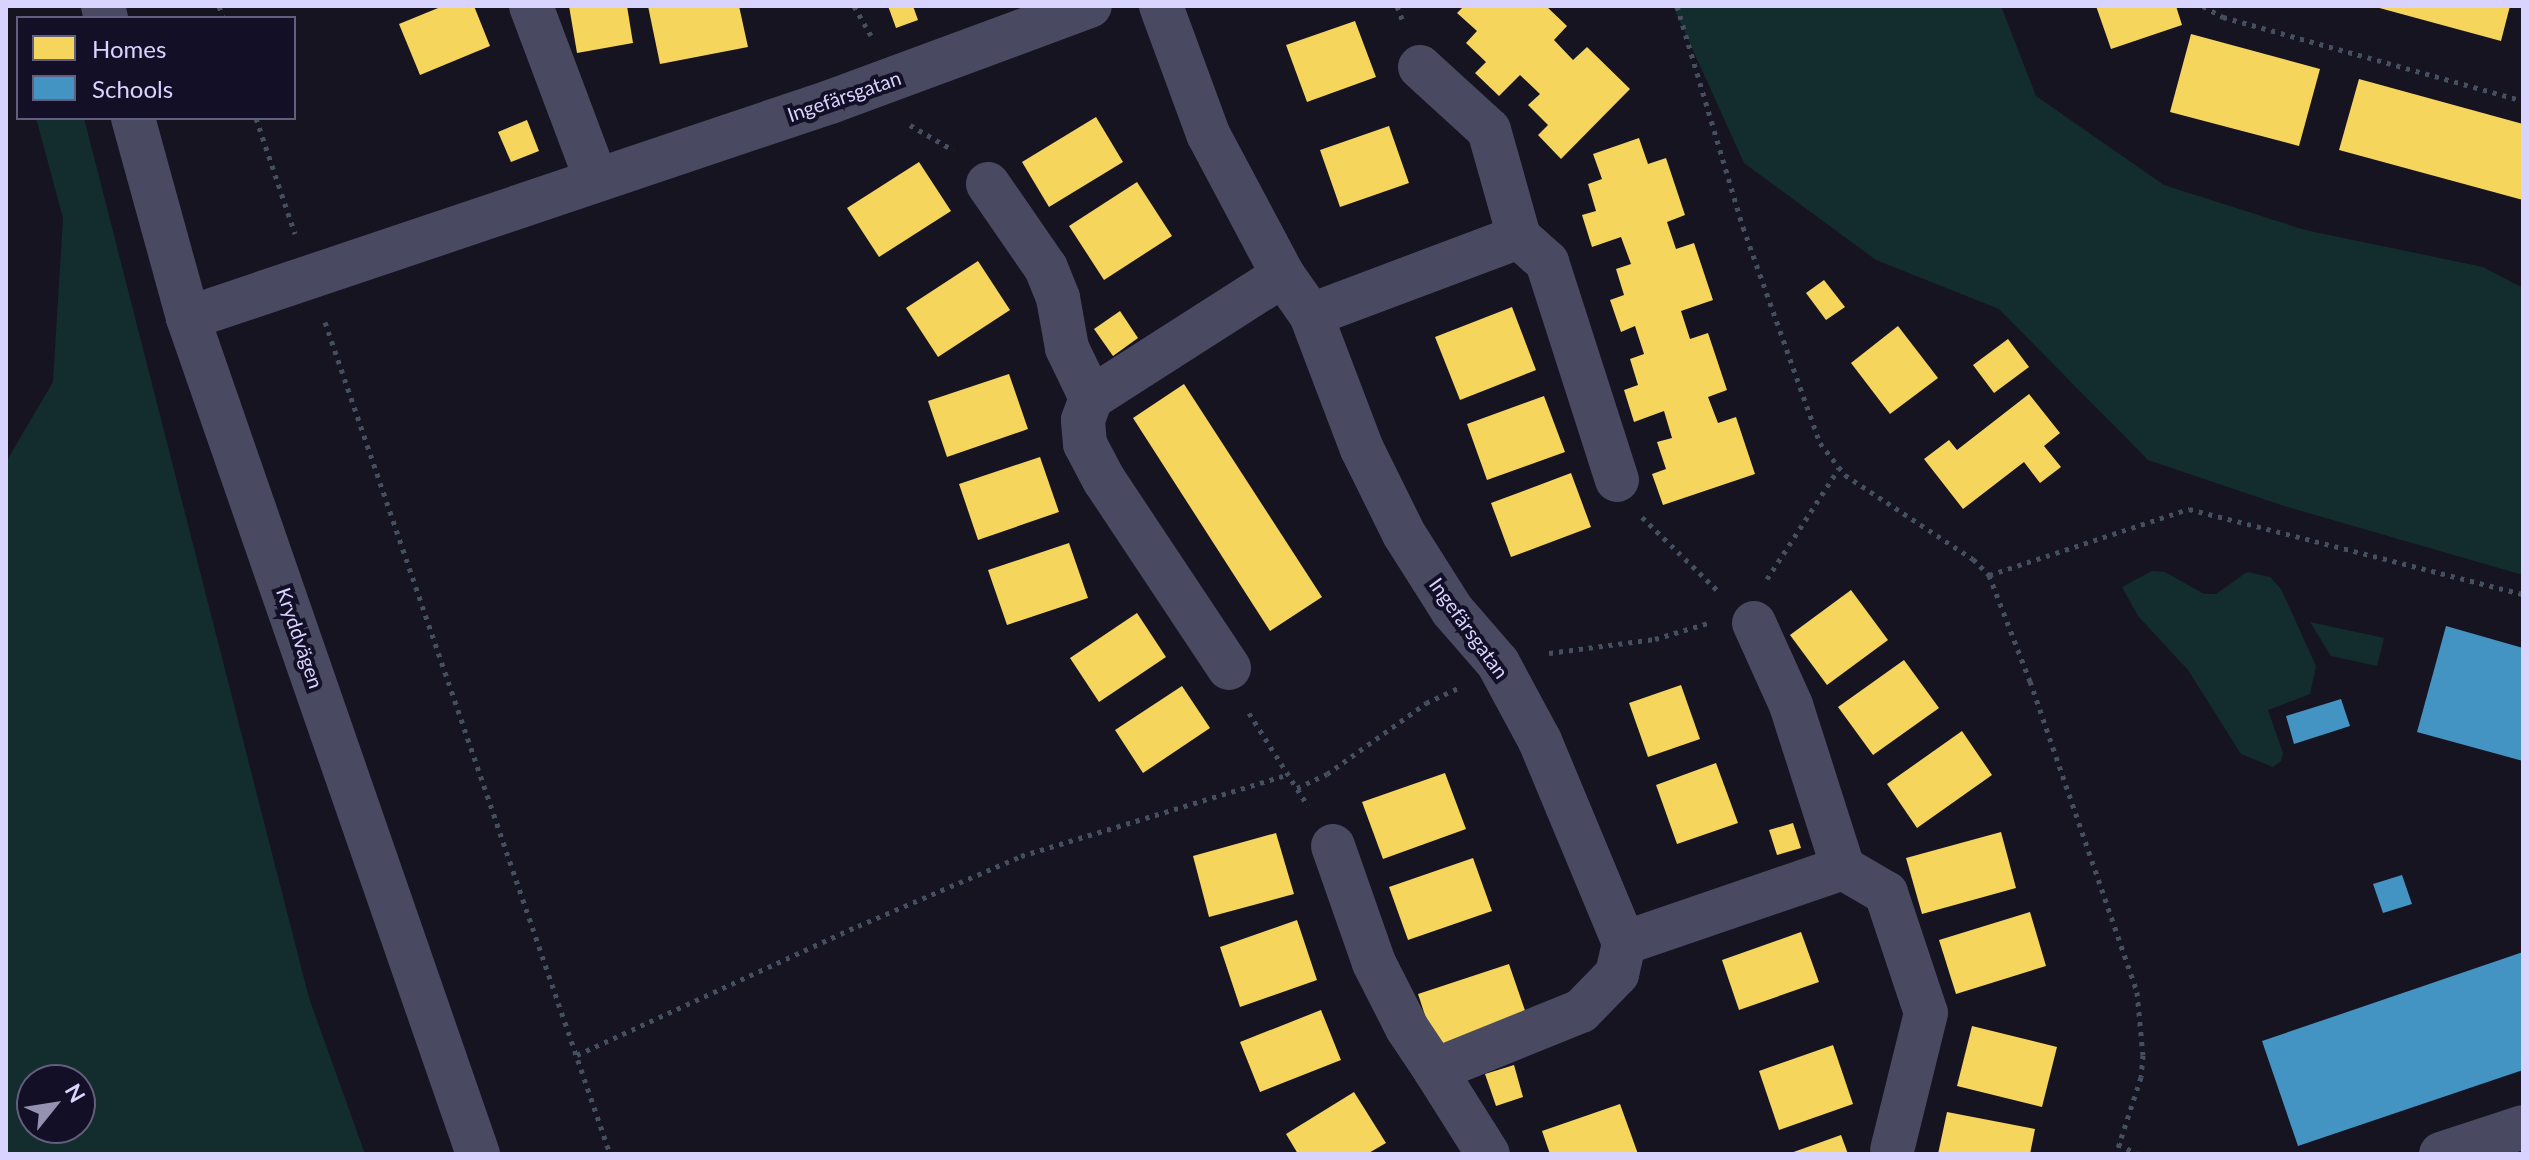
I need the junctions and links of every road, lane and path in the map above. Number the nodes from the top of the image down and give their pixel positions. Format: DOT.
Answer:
graph roads {
  1 [pos="531,6"];
  2 [pos="1090,6"];
  3 [pos="1161,6"];
  4 [pos="1677,6"];
  5 [pos="2205,6"];
  6 [pos="1420,67"];
  7 [pos="2523,92"];
  8 [pos="2522,101"];
  9 [pos="134,120"];
  10 [pos="257,120"];
  11 [pos="596,179"];
  12 [pos="988,184"];
  13 [pos="1519,237"];
  14 [pos="1283,275"];
  15 [pos="310,279"];
  16 [pos="1311,315"];
  17 [pos="188,318"];
  18 [pos="1091,398"];
  19 [pos="1839,468"];
  20 [pos="1617,480"];
  21 [pos="1989,575"];
  22 [pos="2523,594"];
  23 [pos="1748,618"];
  24 [pos="1500,667"];
  25 [pos="1229,668"];
  26 [pos="1289,774"];
  27 [pos="1297,788"];
  28 [pos="1333,846"];
  29 [pos="1843,868"];
  30 [pos="1624,943"];
  31 [pos="577,1055"];
  32 [pos="1435,1070"];
  33 [pos="2523,1127"];
  34 [pos="2118,1144"];
  35 [pos="1892,1150"];
  36 [pos="478,1154"];
  37 [pos="610,1154"];
  38 [pos="1488,1154"];
  39 [pos="2116,1154"];
  40 [pos="2138,1154"];
  41 [pos="2441,1154"];
  1 -- 11 [label="street"];
  2 -- 11 [label="street, Ingefärsgatan"];
  3 -- 14 [label="street, Ingefärsgatan"];
  4 -- 19 [label="path"];
  5 -- 8 [label="path"];
  6 -- 13 [label="street"];
  7 -- 8 [label="path"];
  9 -- 17 [label="street, Kryddvägen"];
  10 -- 15 [label="path"];
  11 -- 15 [label="street, Ingefärsgatan"];
  12 -- 18 [label="street"];
  13 -- 16 [label="street"];
  13 -- 20 [label="street"];
  14 -- 16 [label="street, Ingefärsgatan"];
  14 -- 18 [label="street"];
  15 -- 17 [label="street, Ingefärsgatan"];
  15 -- 31 [label="path"];
  16 -- 24 [label="street, Ingefärsgatan"];
  17 -- 36 [label="street, Kryddvägen"];
  18 -- 25 [label="street"];
  19 -- 21 [label="path"];
  19 -- 23 [label="path"];
  20 -- 23 [label="path"];
  21 -- 22 [label="path"];
  21 -- 34 [label="path"];
  23 -- 24 [label="path"];
  23 -- 29 [label="street"];
  24 -- 27 [label="path"];
  24 -- 30 [label="street, Ingefärsgatan"];
  25 -- 26 [label="path"];
  26 -- 27 [label="path"];
  26 -- 31 [label="path"];
  27 -- 28 [label="path"];
  28 -- 32 [label="street"];
  29 -- 30 [label="street"];
  29 -- 35 [label="street"];
  30 -- 32 [label="street"];
  31 -- 37 [label="path"];
  32 -- 38 [label="street"];
  33 -- 41 [label="street"];
  34 -- 39 [label="path"];
  34 -- 40 [label="path"];
}
